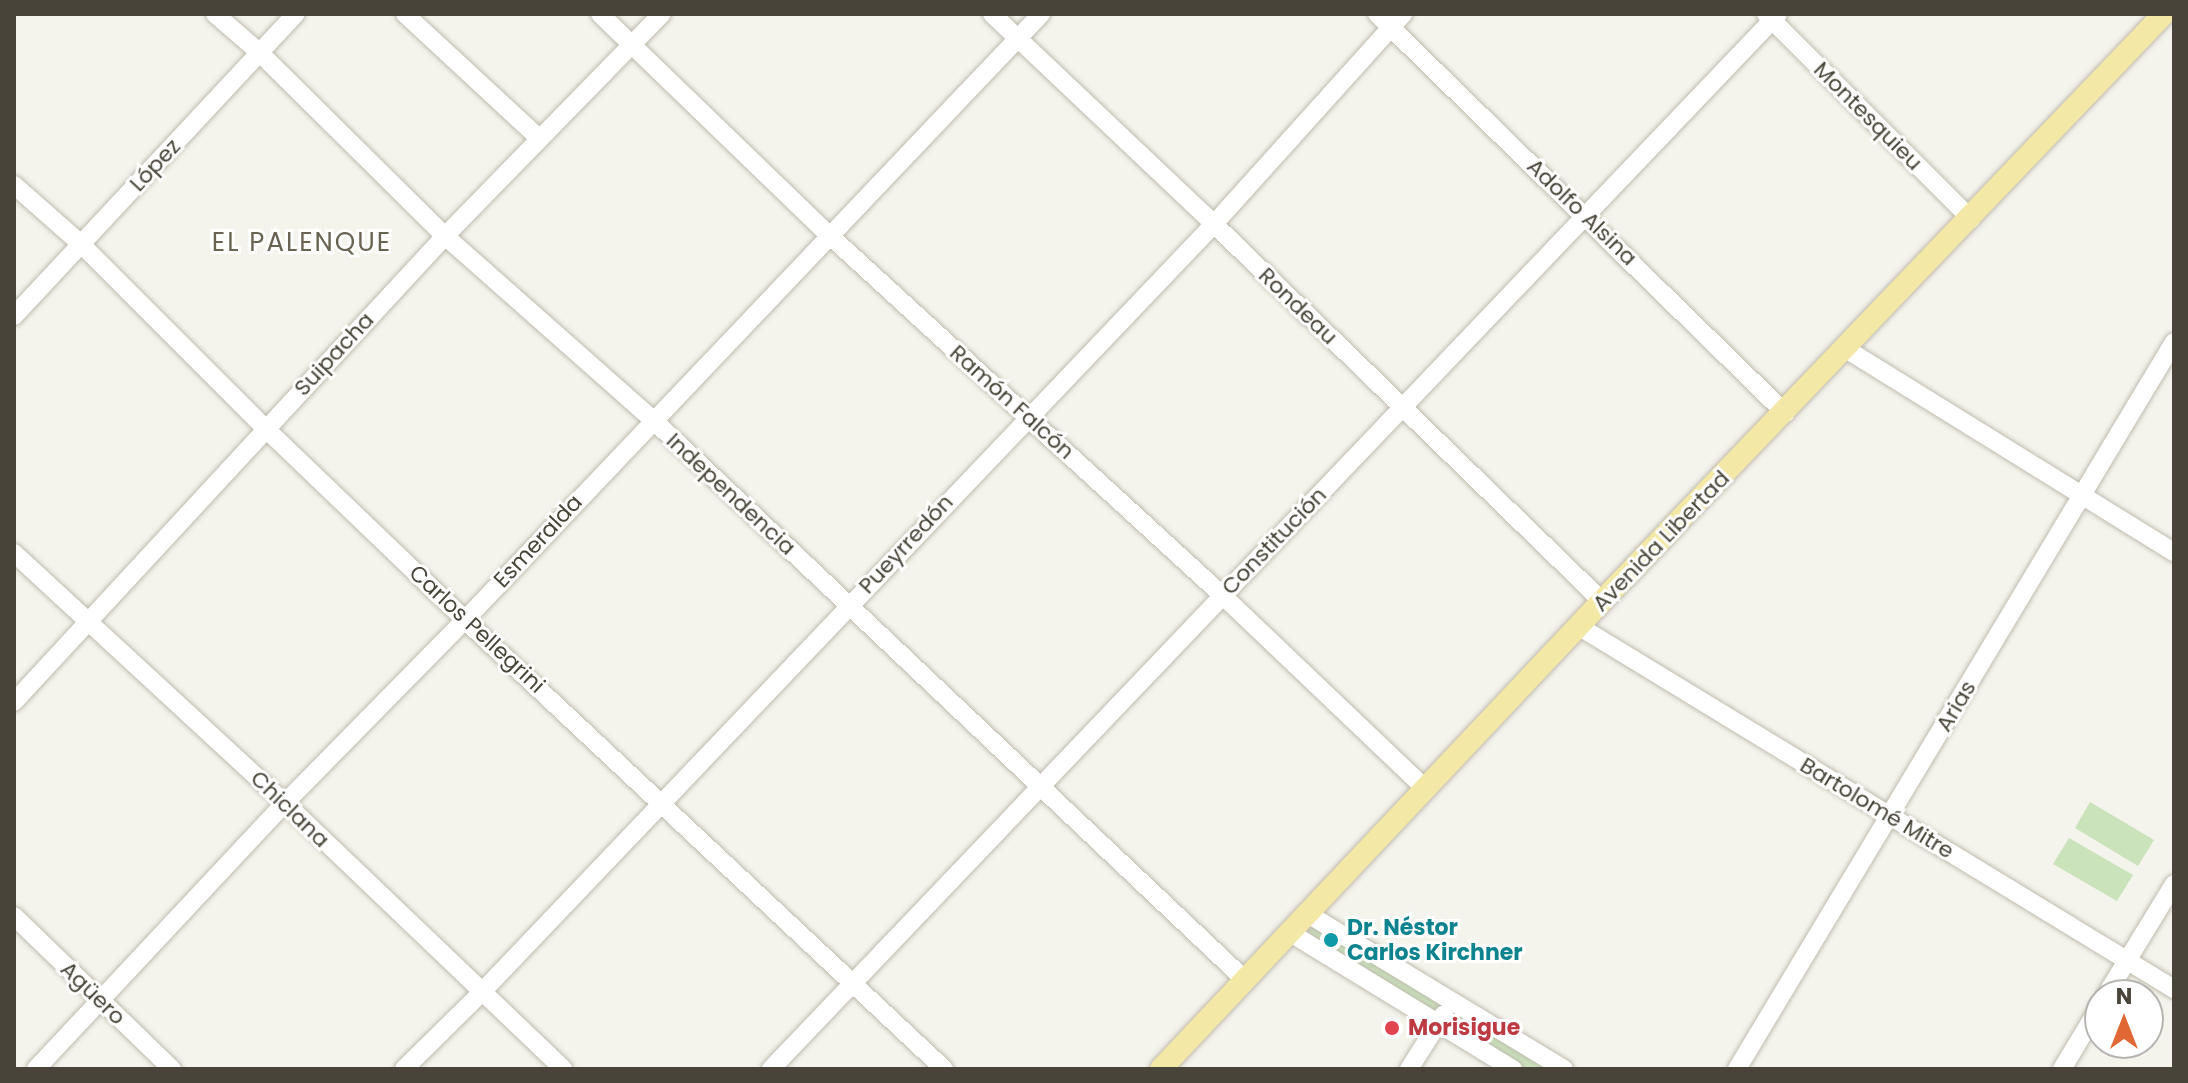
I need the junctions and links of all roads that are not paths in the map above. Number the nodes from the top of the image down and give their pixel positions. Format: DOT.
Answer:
graph roads {
  1 [pos="215,14"];
  2 [pos="296,14"];
  3 [pos="405,14"];
  4 [pos="600,14"];
  5 [pos="662,14"];
  6 [pos="992,14"];
  7 [pos="1041,14"];
  8 [pos="2164,14"];
  9 [pos="1772,16"];
  10 [pos="1390,18"];
  11 [pos="1018,39"];
  12 [pos="632,44"];
  13 [pos="259,52"];
  14 [pos="539,138"];
  15 [pos="14,185"];
  16 [pos="1586,216"];
  17 [pos="1971,219"];
  18 [pos="1214,224"];
  19 [pos="828,234"];
  20 [pos="445,236"];
  21 [pos="81,244"];
  22 [pos="14,316"];
  23 [pos="2174,342"];
  24 [pos="1846,349"];
  25 [pos="1402,406"];
  26 [pos="1785,413"];
  27 [pos="1027,416"];
  28 [pos="652,419"];
  29 [pos="265,428"];
  30 [pos="2083,496"];
  31 [pos="2174,552"];
  32 [pos="14,553"];
  33 [pos="1222,595"];
  34 [pos="1602,601"];
  35 [pos="848,605"];
  36 [pos="465,620"];
  37 [pos="91,622"];
  38 [pos="1580,627"];
  39 [pos="14,702"];
  40 [pos="1041,786"];
  41 [pos="1426,789"];
  42 [pos="661,801"];
  43 [pos="285,803"];
  44 [pos="1889,815"];
  45 [pos="2174,884"];
  46 [pos="1308,914"];
  47 [pos="14,916"];
  48 [pos="1289,932"];
  49 [pos="2127,960"];
  50 [pos="1244,979"];
  51 [pos="2116,979"];
  52 [pos="854,983"];
  53 [pos="2174,989"];
  54 [pos="481,993"];
  55 [pos="101,1000"];
  56 [pos="1452,1001"];
  57 [pos="1438,1023"];
  58 [pos="2084,1033"];
  59 [pos="36,1069"];
  60 [pos="172,1069"];
  61 [pos="404,1069"];
  62 [pos="563,1069"];
  63 [pos="771,1069"];
  64 [pos="944,1069"];
  65 [pos="1161,1069"];
  66 [pos="1409,1069"];
  67 [pos="1513,1069"];
  68 [pos="1564,1069"];
  69 [pos="1737,1069"];
  70 [pos="2062,1069"];
  1 -- 13 [label="street, Independencia"];
  2 -- 13 [label="street, López"];
  3 -- 14 [label="street"];
  4 -- 12 [label="street, Ramón Falcón"];
  5 -- 12 [label="street, Suipacha"];
  6 -- 11 [label="street, Rondeau"];
  7 -- 11 [label="street, Esmeralda"];
  8 -- 17 [label="main road, Avenida Libertad"];
  9 -- 16 [label="street, Constitución"];
  9 -- 17 [label="street, Montesquieu"];
  10 -- 16 [label="street, Adolfo Alsina"];
  10 -- 18 [label="street, Pueyrredón"];
  11 -- 18 [label="street, Rondeau"];
  11 -- 19 [label="street, Esmeralda"];
  12 -- 14 [label="street, Suipacha"];
  12 -- 19 [label="street, Ramón Falcón"];
  13 -- 20 [label="street, Independencia"];
  13 -- 21 [label="street, López"];
  14 -- 20 [label="street, Suipacha"];
  15 -- 21 [label="street, Carlos Pellegrini"];
  16 -- 25 [label="street, Constitución"];
  16 -- 26 [label="street, Adolfo Alsina"];
  17 -- 24 [label="main road, Avenida Libertad"];
  18 -- 25 [label="street, Rondeau"];
  18 -- 27 [label="street, Pueyrredón"];
  19 -- 27 [label="street, Ramón Falcón"];
  19 -- 28 [label="street, Esmeralda"];
  20 -- 28 [label="street, Independencia"];
  20 -- 29 [label="street, Suipacha"];
  21 -- 22 [label="street, López"];
  21 -- 29 [label="street, Carlos Pellegrini"];
  23 -- 30 [label="street, Arias"];
  24 -- 26 [label="main road, Avenida Libertad"];
  24 -- 30 [label="street"];
  25 -- 33 [label="street, Constitución"];
  25 -- 34 [label="street, Rondeau"];
  26 -- 34 [label="main road, Avenida Libertad"];
  27 -- 33 [label="street, Ramón Falcón"];
  27 -- 35 [label="street, Pueyrredón"];
  28 -- 35 [label="street, Independencia"];
  28 -- 36 [label="street, Esmeralda"];
  29 -- 36 [label="street, Carlos Pellegrini"];
  29 -- 37 [label="street, Suipacha"];
  30 -- 31 [label="street"];
  30 -- 44 [label="street, Arias"];
  32 -- 37 [label="street, Chiclana"];
  33 -- 40 [label="street, Constitución"];
  33 -- 41 [label="street, Ramón Falcón"];
  34 -- 38 [label="main road, Avenida Libertad"];
  35 -- 40 [label="street, Independencia"];
  35 -- 42 [label="street, Pueyrredón"];
  36 -- 42 [label="street, Carlos Pellegrini"];
  36 -- 43 [label="street, Esmeralda"];
  37 -- 39 [label="street, Suipacha"];
  37 -- 43 [label="street, Chiclana"];
  38 -- 41 [label="main road, Avenida Libertad"];
  38 -- 44 [label="street, Bartolomé Mitre"];
  40 -- 50 [label="street, Independencia"];
  40 -- 52 [label="street, Constitución"];
  41 -- 46 [label="main road, Avenida Libertad"];
  42 -- 52 [label="street, Carlos Pellegrini"];
  42 -- 54 [label="street, Pueyrredón"];
  43 -- 54 [label="street, Chiclana"];
  43 -- 55 [label="street, Esmeralda"];
  44 -- 49 [label="street, Bartolomé Mitre"];
  44 -- 69 [label="street, Arias"];
  45 -- 49 [label="street"];
  46 -- 48 [label="main road, Avenida Libertad"];
  46 -- 56 [label="street"];
  47 -- 55 [label="street, Agüero"];
  48 -- 50 [label="main road, Avenida Libertad"];
  48 -- 57 [label="street"];
  49 -- 51 [label="street"];
  49 -- 53 [label="street, Bartolomé Mitre"];
  50 -- 65 [label="main road, Avenida Libertad"];
  52 -- 63 [label="street, Constitución"];
  52 -- 64 [label="street, Carlos Pellegrini"];
  54 -- 61 [label="street, Pueyrredón"];
  54 -- 62 [label="street, Chiclana"];
  55 -- 59 [label="street, Esmeralda"];
  55 -- 60 [label="street, Agüero"];
  56 -- 57 [label="street"];
  56 -- 68 [label="street"];
  57 -- 66 [label="street"];
  57 -- 67 [label="street"];
  58 -- 70 [label="street"];
}
